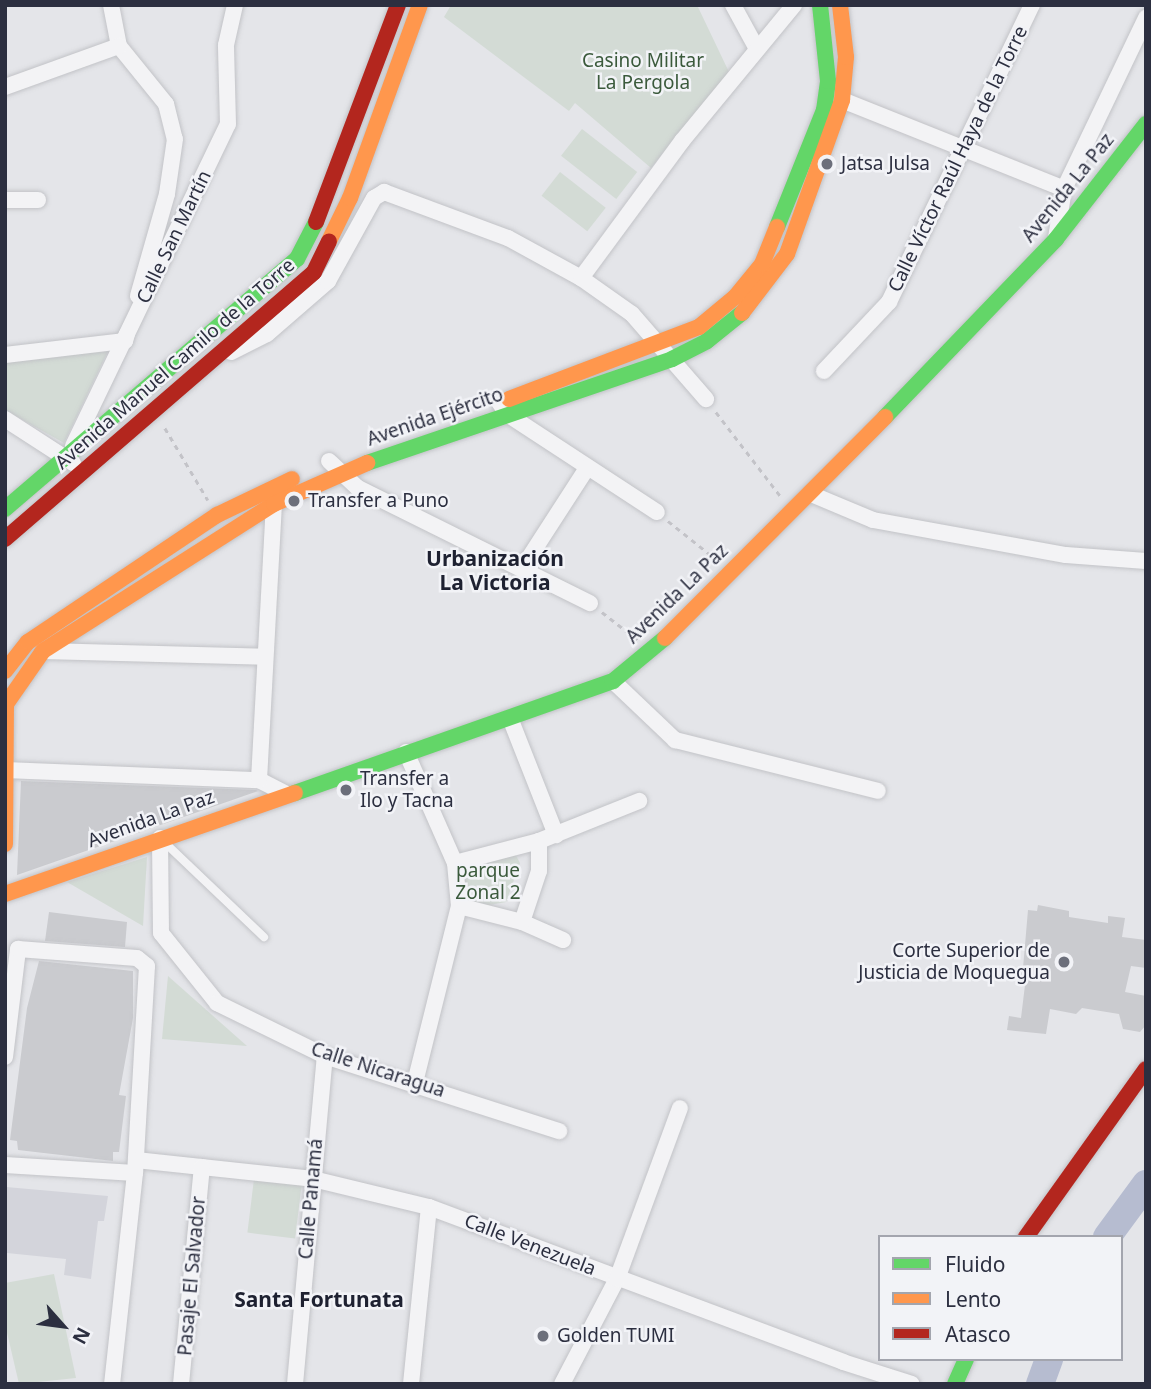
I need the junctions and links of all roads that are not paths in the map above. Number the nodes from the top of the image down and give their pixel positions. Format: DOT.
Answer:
graph roads {
  1 [pos="111,5"];
  2 [pos="235,5"];
  3 [pos="398,5"];
  4 [pos="420,5"];
  5 [pos="733,5"];
  6 [pos="794,5"];
  7 [pos="820,5"];
  8 [pos="840,5"];
  9 [pos="1032,5"];
  10 [pos="1146,18"];
  11 [pos="119,46"];
  12 [pos="757,49"];
  13 [pos="5,88"];
  14 [pos="842,100"];
  15 [pos="1146,124"];
  16 [pos="962,149"];
  17 [pos="1064,189"];
  18 [pos="5,200"];
  19 [pos="38,200"];
  20 [pos="1056,239"];
  21 [pos="780,251"];
  22 [pos="581,278"];
  23 [pos="125,341"];
  24 [pos="662,344"];
  25 [pos="5,355"];
  26 [pos="672,359"];
  27 [pos="204,366"];
  28 [pos="824,371"];
  29 [pos="706,399"];
  30 [pos="503,408"];
  31 [pos="5,419"];
  32 [pos="68,458"];
  33 [pos="334,467"];
  34 [pos="587,468"];
  35 [pos="81,471"];
  36 [pos="811,494"];
  37 [pos="274,504"];
  38 [pos="5,509"];
  39 [pos="657,512"];
  40 [pos="5,539"];
  41 [pos="1146,561"];
  42 [pos="523,567"];
  43 [pos="590,603"];
  44 [pos="27,642"];
  45 [pos="43,651"];
  46 [pos="265,657"];
  47 [pos="5,671"];
  48 [pos="613,681"];
  49 [pos="5,704"];
  50 [pos="510,718"];
  51 [pos="406,752"];
  52 [pos="7,771"];
  53 [pos="259,780"];
  54 [pos="878,792"];
  55 [pos="285,793"];
  56 [pos="639,801"];
  57 [pos="556,835"];
  58 [pos="160,838"];
  59 [pos="540,841"];
  60 [pos="5,844"];
  61 [pos="455,863"];
  62 [pos="5,894"];
  63 [pos="459,906"];
  64 [pos="522,922"];
  65 [pos="264,937"];
  66 [pos="563,940"];
  67 [pos="325,1056"];
  68 [pos="5,1057"];
  69 [pos="1146,1069"];
  70 [pos="415,1082"];
  71 [pos="680,1108"];
  72 [pos="559,1131"];
  73 [pos="5,1165"];
  74 [pos="135,1167"];
  75 [pos="202,1167"];
  76 [pos="313,1179"];
  77 [pos="429,1207"];
  78 [pos="1027,1235"];
  79 [pos="617,1279"];
  80 [pos="964,1361"];
  81 [pos="112,1384"];
  82 [pos="181,1384"];
  83 [pos="295,1384"];
  84 [pos="411,1384"];
  85 [pos="562,1384"];
  86 [pos="912,1384"];
  87 [pos="956,1384"];
  1 -- 11 [label="street"];
  2 -- 23 [label="street, Calle San Martín"];
  3 -- 32 [label="main road, Avenida Manuel Camilo de la Torre"];
  4 -- 27 [label="main road, Avenida Manuel Camilo de la Torre"];
  5 -- 12 [label="street"];
  6 -- 12 [label="street"];
  7 -- 21 [label="main road, Avenida Ejército"];
  8 -- 14 [label="main road, Avenida Ejército"];
  9 -- 16 [label="street, Calle Víctor Raúl Haya de la Torre"];
  10 -- 17 [label="street"];
  11 -- 13 [label="street"];
  11 -- 23 [label="street"];
  12 -- 22 [label="street"];
  14 -- 16 [label="street"];
  14 -- 21 [label="main road, Avenida Ejército"];
  15 -- 20 [label="main road, Avenida La Paz"];
  16 -- 17 [label="street"];
  16 -- 28 [label="street, Calle Víctor Raúl Haya de la Torre"];
  17 -- 20 [label="street"];
  18 -- 19 [label="street"];
  20 -- 36 [label="main road, Avenida La Paz"];
  21 -- 24 [label="main road, Avenida Ejército"];
  21 -- 26 [label="main road, Avenida Ejército"];
  22 -- 24 [label="street"];
  22 -- 27 [label="street"];
  23 -- 25 [label="street"];
  23 -- 32 [label="street, Calle San Martín"];
  24 -- 26 [label="street"];
  24 -- 30 [label="main road, Avenida Ejército"];
  26 -- 29 [label="street"];
  26 -- 30 [label="main road, Avenida Ejército"];
  27 -- 35 [label="main road, Avenida Manuel Camilo de la Torre"];
  30 -- 33 [label="main road, Avenida Ejército"];
  30 -- 34 [label="street"];
  31 -- 32 [label="street"];
  32 -- 35 [label="street"];
  32 -- 38 [label="main road, Avenida Manuel Camilo de la Torre"];
  33 -- 37 [label="main road, Avenida Ejército"];
  33 -- 42 [label="street"];
  33 -- 44 [label="main road, Avenida Ejército"];
  34 -- 39 [label="street"];
  34 -- 42 [label="street"];
  35 -- 40 [label="main road, Avenida Manuel Camilo de la Torre"];
  36 -- 41 [label="street"];
  36 -- 48 [label="main road, Avenida La Paz"];
  37 -- 45 [label="main road, Avenida Ejército"];
  37 -- 46 [label="street"];
  42 -- 43 [label="street"];
  44 -- 45 [label="street"];
  44 -- 47 [label="main road, Avenida Ejército"];
  45 -- 46 [label="street"];
  45 -- 49 [label="main road, Avenida Ejército"];
  46 -- 53 [label="street"];
  48 -- 50 [label="main road, Avenida La Paz"];
  48 -- 54 [label="street"];
  49 -- 52 [label="main road, Avenida Ejército"];
  50 -- 51 [label="main road, Avenida La Paz"];
  50 -- 57 [label="street"];
  51 -- 55 [label="main road, Avenida La Paz"];
  51 -- 61 [label="street"];
  52 -- 53 [label="street"];
  52 -- 60 [label="main road, Avenida Ejército"];
  53 -- 55 [label="street"];
  55 -- 58 [label="main road, Avenida La Paz"];
  56 -- 57 [label="street"];
  57 -- 59 [label="street"];
  58 -- 62 [label="main road, Avenida La Paz"];
  58 -- 65 [label="lane"];
  58 -- 67 [label="street, Calle Nicaragua"];
  59 -- 61 [label="street"];
  59 -- 64 [label="street"];
  61 -- 63 [label="street"];
  63 -- 64 [label="street"];
  63 -- 70 [label="street"];
  64 -- 66 [label="street"];
  67 -- 70 [label="street, Calle Nicaragua"];
  67 -- 76 [label="street, Calle Panamá"];
  68 -- 74 [label="street"];
  69 -- 78 [label="main road"];
  70 -- 72 [label="street, Calle Nicaragua"];
  71 -- 79 [label="street"];
  73 -- 74 [label="street, Calle Venezuela"];
  74 -- 75 [label="street, Calle Venezuela"];
  74 -- 81 [label="street"];
  75 -- 76 [label="street, Calle Venezuela"];
  75 -- 82 [label="street, Pasaje El Salvador"];
  76 -- 77 [label="street, Calle Venezuela"];
  76 -- 83 [label="street, Calle Panamá"];
  77 -- 79 [label="street, Calle Venezuela"];
  77 -- 84 [label="street"];
  79 -- 85 [label="street"];
  79 -- 86 [label="street, Calle Venezuela"];
  80 -- 87 [label="main road"];
}
